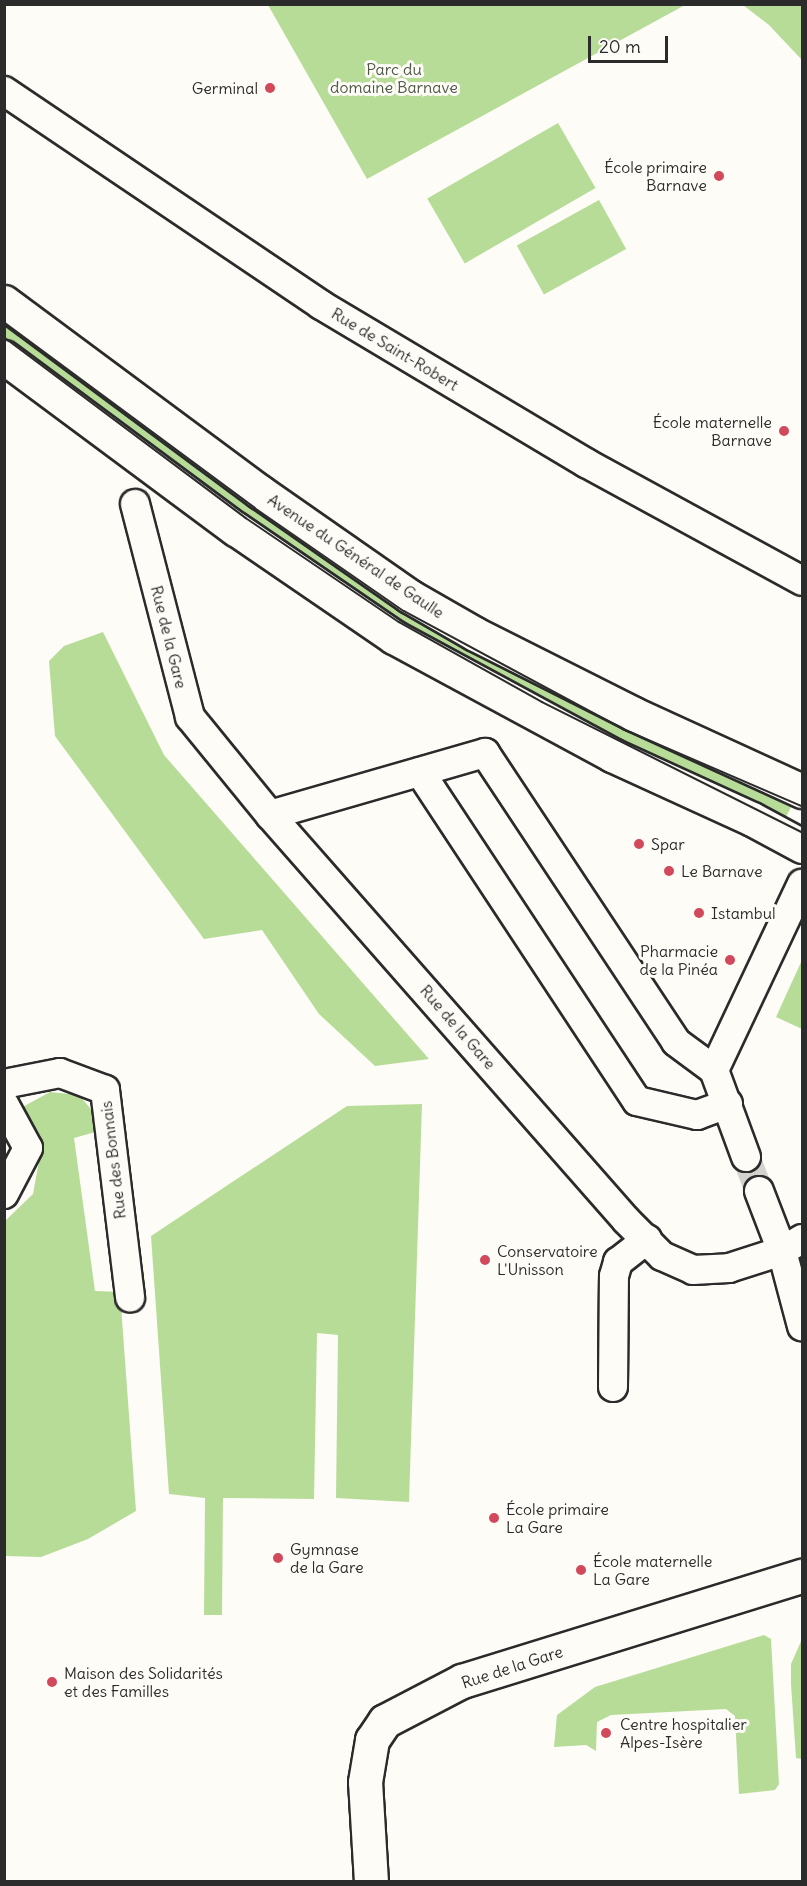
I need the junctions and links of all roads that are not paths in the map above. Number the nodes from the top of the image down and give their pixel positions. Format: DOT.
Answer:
graph roads {
  1 [pos="4,91"];
  2 [pos="4,302"];
  3 [pos="4,357"];
  4 [pos="135,504"];
  5 [pos="802,581"];
  6 [pos="420,772"];
  7 [pos="802,790"];
  8 [pos="270,815"];
  9 [pos="802,846"];
  10 [pos="802,884"];
  11 [pos="714,1070"];
  12 [pos="4,1084"];
  13 [pos="4,1104"];
  14 [pos="728,1104"];
  15 [pos="746,1157"];
  16 [pos="759,1191"];
  17 [pos="4,1194"];
  18 [pos="646,1239"];
  19 [pos="792,1245"];
  20 [pos="130,1298"];
  21 [pos="802,1326"];
  22 [pos="613,1387"];
  23 [pos="802,1576"];
  24 [pos="372,1881"];
  1 -- 5 [label="street, Rue de Saint-Robert"];
  2 -- 7 [label="main road, Avenue du Général de Gaulle"];
  3 -- 9 [label="main road"];
  4 -- 8 [label="street, Rue de la Gare"];
  6 -- 8 [label="street"];
  6 -- 11 [label="street"];
  6 -- 14 [label="street"];
  8 -- 18 [label="street, Rue de la Gare"];
  10 -- 11 [label="street"];
  11 -- 14 [label="street"];
  12 -- 20 [label="street, Rue des Bonnais"];
  13 -- 17 [label="street"];
  14 -- 15 [label="street"];
  16 -- 19 [label="street"];
  18 -- 19 [label="street, Rue de la Gare"];
  18 -- 22 [label="street"];
  19 -- 21 [label="street"];
  23 -- 24 [label="main road, Rue de la Gare"];
}
